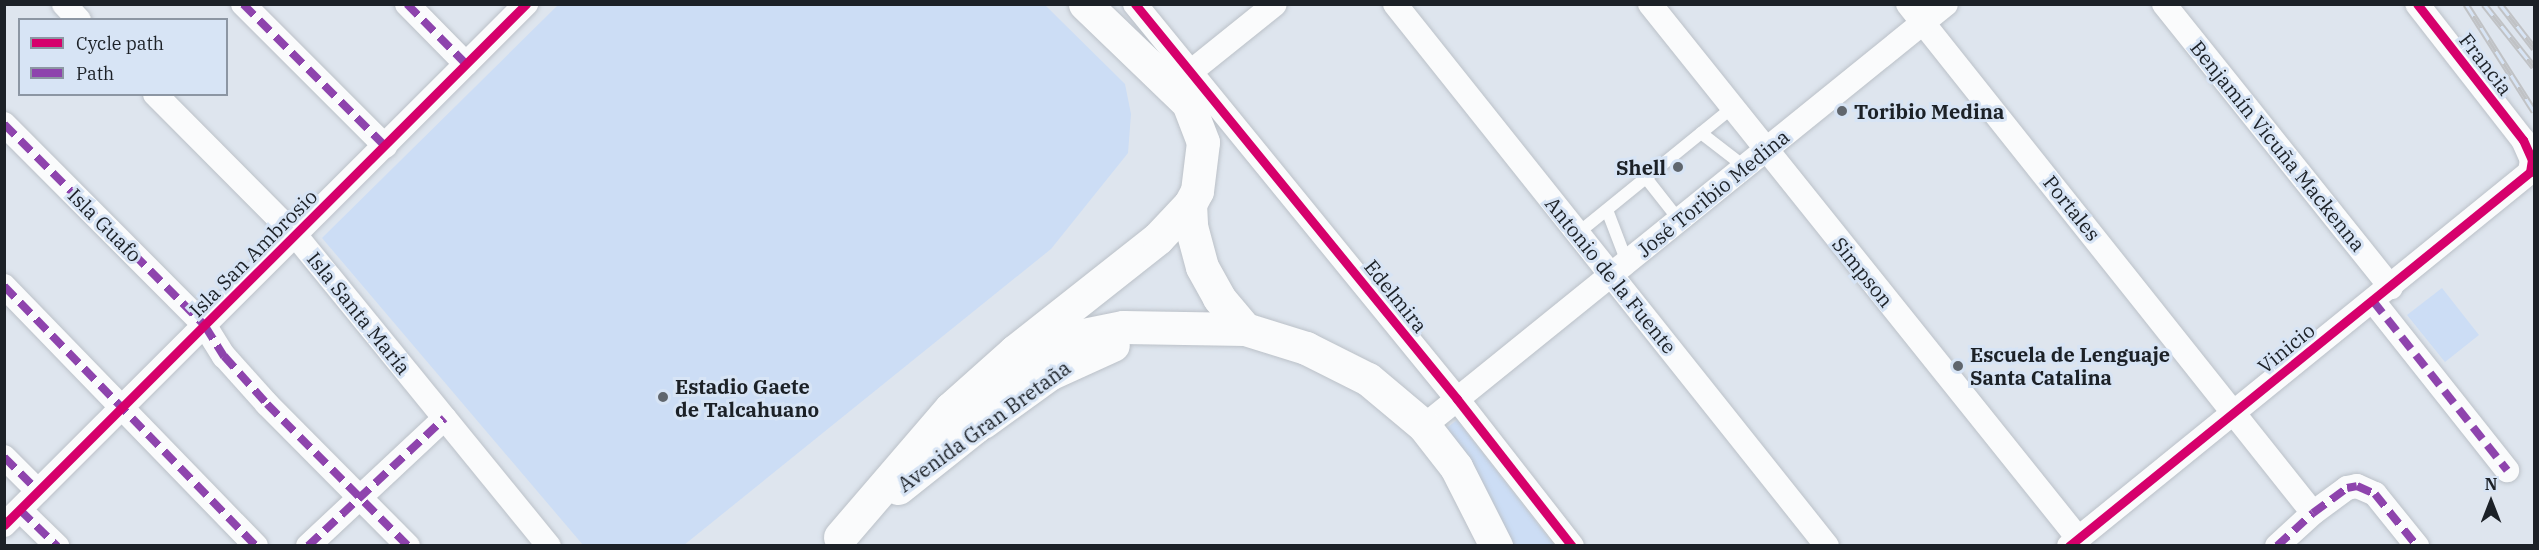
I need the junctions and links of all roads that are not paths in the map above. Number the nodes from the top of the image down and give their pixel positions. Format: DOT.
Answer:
graph roads {
  1 [pos="64,4"];
  2 [pos="243,4"];
  3 [pos="407,4"];
  4 [pos="526,4"];
  5 [pos="1085,4"];
  6 [pos="1135,4"];
  7 [pos="1275,4"];
  8 [pos="1395,4"];
  9 [pos="1650,4"];
  10 [pos="1946,4"];
  11 [pos="2164,4"];
  12 [pos="2417,4"];
  13 [pos="1916,14"];
  14 [pos="77,18"];
  15 [pos="466,64"];
  16 [pos="1182,79"];
  17 [pos="156,96"];
  18 [pos="1732,108"];
  19 [pos="4,124"];
  20 [pos="1701,133"];
  21 [pos="385,146"];
  22 [pos="1766,150"];
  23 [pos="1745,167"];
  24 [pos="1646,178"];
  25 [pos="2525,179"];
  26 [pos="1190,204"];
  27 [pos="1607,210"];
  28 [pos="1679,220"];
  29 [pos="1578,233"];
  30 [pos="296,236"];
  31 [pos="1619,268"];
  32 [pos="4,286"];
  33 [pos="2382,294"];
  34 [pos="1055,320"];
  35 [pos="205,326"];
  36 [pos="1174,327"];
  37 [pos="1245,329"];
  38 [pos="1030,353"];
  39 [pos="976,385"];
  40 [pos="1457,399"];
  41 [pos="122,408"];
  42 [pos="2236,412"];
  43 [pos="445,418"];
  44 [pos="976,426"];
  45 [pos="1424,426"];
  46 [pos="4,457"];
  47 [pos="2507,470"];
  48 [pos="38,491"];
  49 [pos="362,496"];
  50 [pos="2313,513"];
  51 [pos="12,517"];
  52 [pos="835,541"];
  53 [pos="2074,542"];
  54 [pos="57,546"];
  55 [pos="256,546"];
  56 [pos="308,546"];
  57 [pos="408,546"];
  58 [pos="549,546"];
  59 [pos="1496,546"];
  60 [pos="1572,546"];
  61 [pos="1827,546"];
  62 [pos="2277,546"];
  63 [pos="2417,546"];
  1 -- 14 [label="street"];
  2 -- 21 [label="street"];
  3 -- 15 [label="street"];
  4 -- 15 [label="street, Isla San Ambrosio"];
  5 -- 16 [label="main road"];
  6 -- 16 [label="street, Edelmira"];
  7 -- 16 [label="street"];
  8 -- 29 [label="street, Antonio de la Fuente"];
  9 -- 18 [label="street, Simpson"];
  10 -- 13 [label="street, José Toribio Medina"];
  11 -- 33 [label="street, Benjamín Vicuña Mackenna"];
  12 -- 25 [label="street, Francia"];
  13 -- 22 [label="street, José Toribio Medina"];
  13 -- 42 [label="street, Portales"];
  15 -- 21 [label="street, Isla San Ambrosio"];
  16 -- 26 [label="main road"];
  16 -- 40 [label="street, Edelmira"];
  17 -- 30 [label="street, Isla Santa María"];
  18 -- 20 [label="lane"];
  18 -- 22 [label="street, Simpson"];
  19 -- 35 [label="street, Isla Guafo"];
  20 -- 23 [label="lane"];
  20 -- 24 [label="lane"];
  21 -- 30 [label="street, Isla San Ambrosio"];
  22 -- 23 [label="street, José Toribio Medina"];
  22 -- 53 [label="street, Simpson"];
  23 -- 28 [label="street, José Toribio Medina"];
  24 -- 27 [label="lane"];
  24 -- 28 [label="lane"];
  25 -- 33 [label="street, Vinicio"];
  26 -- 34 [label="main road, Avenida Gran Bretaña"];
  26 -- 37 [label="main road"];
  27 -- 29 [label="lane"];
  27 -- 31 [label="lane"];
  28 -- 31 [label="street, José Toribio Medina"];
  29 -- 31 [label="street, Antonio de la Fuente"];
  30 -- 35 [label="street, Isla San Ambrosio"];
  30 -- 43 [label="street, Isla Santa María"];
  31 -- 40 [label="street, José Toribio Medina"];
  31 -- 61 [label="street, Antonio de la Fuente"];
  32 -- 41 [label="street"];
  33 -- 42 [label="street, Vinicio"];
  33 -- 47 [label="street, Benjamín Vicuña Mackenna"];
  34 -- 38 [label="main road, Avenida Gran Bretaña"];
  34 -- 39 [label="main road, Avenida Gran Bretaña"];
  35 -- 41 [label="street, Isla San Ambrosio"];
  35 -- 49 [label="street, Isla Guafo"];
  36 -- 37 [label="main road, Avenida Gran Bretaña"];
  36 -- 38 [label="main road, Avenida Gran Bretaña"];
  36 -- 44 [label="main road, Avenida Gran Bretaña"];
  37 -- 45 [label="main road, Avenida Gran Bretaña"];
  38 -- 39 [label="main road, Avenida Gran Bretaña"];
  38 -- 44 [label="main road"];
  39 -- 52 [label="main road, Avenida Gran Bretaña"];
  40 -- 45 [label="street, José Toribio Medina"];
  40 -- 60 [label="street, Edelmira"];
  41 -- 48 [label="street, Isla San Ambrosio"];
  41 -- 55 [label="street"];
  42 -- 50 [label="street, Portales"];
  42 -- 53 [label="street, Vinicio"];
  43 -- 49 [label="street"];
  43 -- 58 [label="street, Isla Santa María"];
  44 -- 52 [label="main road, Avenida Gran Bretaña"];
  45 -- 59 [label="main road, Avenida Gran Bretaña"];
  46 -- 48 [label="street"];
  48 -- 51 [label="street, Isla San Ambrosio"];
  49 -- 56 [label="street"];
  49 -- 57 [label="street, Isla Guafo"];
  50 -- 62 [label="street"];
  50 -- 63 [label="street"];
  51 -- 54 [label="street"];
}
